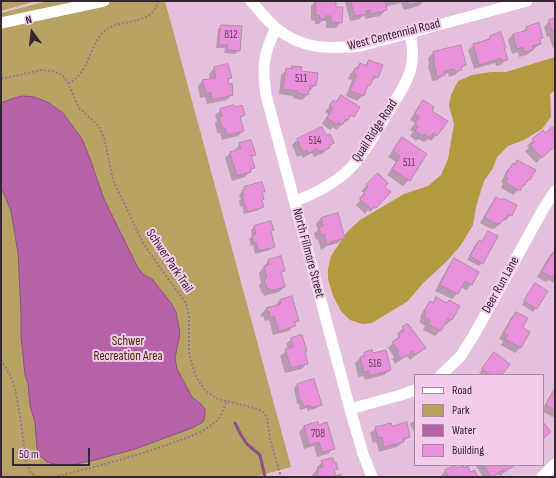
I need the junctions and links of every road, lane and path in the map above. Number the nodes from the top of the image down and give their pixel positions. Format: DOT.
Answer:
graph roads {
  1 [pos="104,1"];
  2 [pos="158,1"];
  3 [pos="251,1"];
  4 [pos="527,1"];
  5 [pos="1,23"];
  6 [pos="276,28"];
  7 [pos="410,32"];
  8 [pos="1,79"];
  9 [pos="68,83"];
  10 [pos="555,191"];
  11 [pos="295,201"];
  12 [pos="1,360"];
  13 [pos="442,374"];
  14 [pos="414,390"];
  15 [pos="226,402"];
  16 [pos="350,409"];
  17 [pos="555,464"];
  18 [pos="37,477"];
  19 [pos="54,477"];
  20 [pos="281,477"];
  21 [pos="372,477"];
  22 [pos="542,477"];
  1 -- 5 [label="street"];
  2 -- 9 [label="path"];
  3 -- 6 [label="street, West Centennial Road"];
  4 -- 7 [label="street, West Centennial Road"];
  6 -- 7 [label="street, West Centennial Road"];
  6 -- 11 [label="street, North Fillmore Street"];
  7 -- 11 [label="street, Quail Ridge Road"];
  8 -- 9 [label="path, Schwer Park Trail"];
  9 -- 15 [label="path, Schwer Park Trail"];
  10 -- 13 [label="street, Deer Run Lane"];
  11 -- 16 [label="street, North Fillmore Street"];
  12 -- 18 [label="path"];
  14 -- 16 [label="street"];
  15 -- 19 [label="path"];
  15 -- 20 [label="path, Schwer Park Trail"];
  16 -- 21 [label="street, North Fillmore Street"];
  17 -- 22 [label="street"];
}
